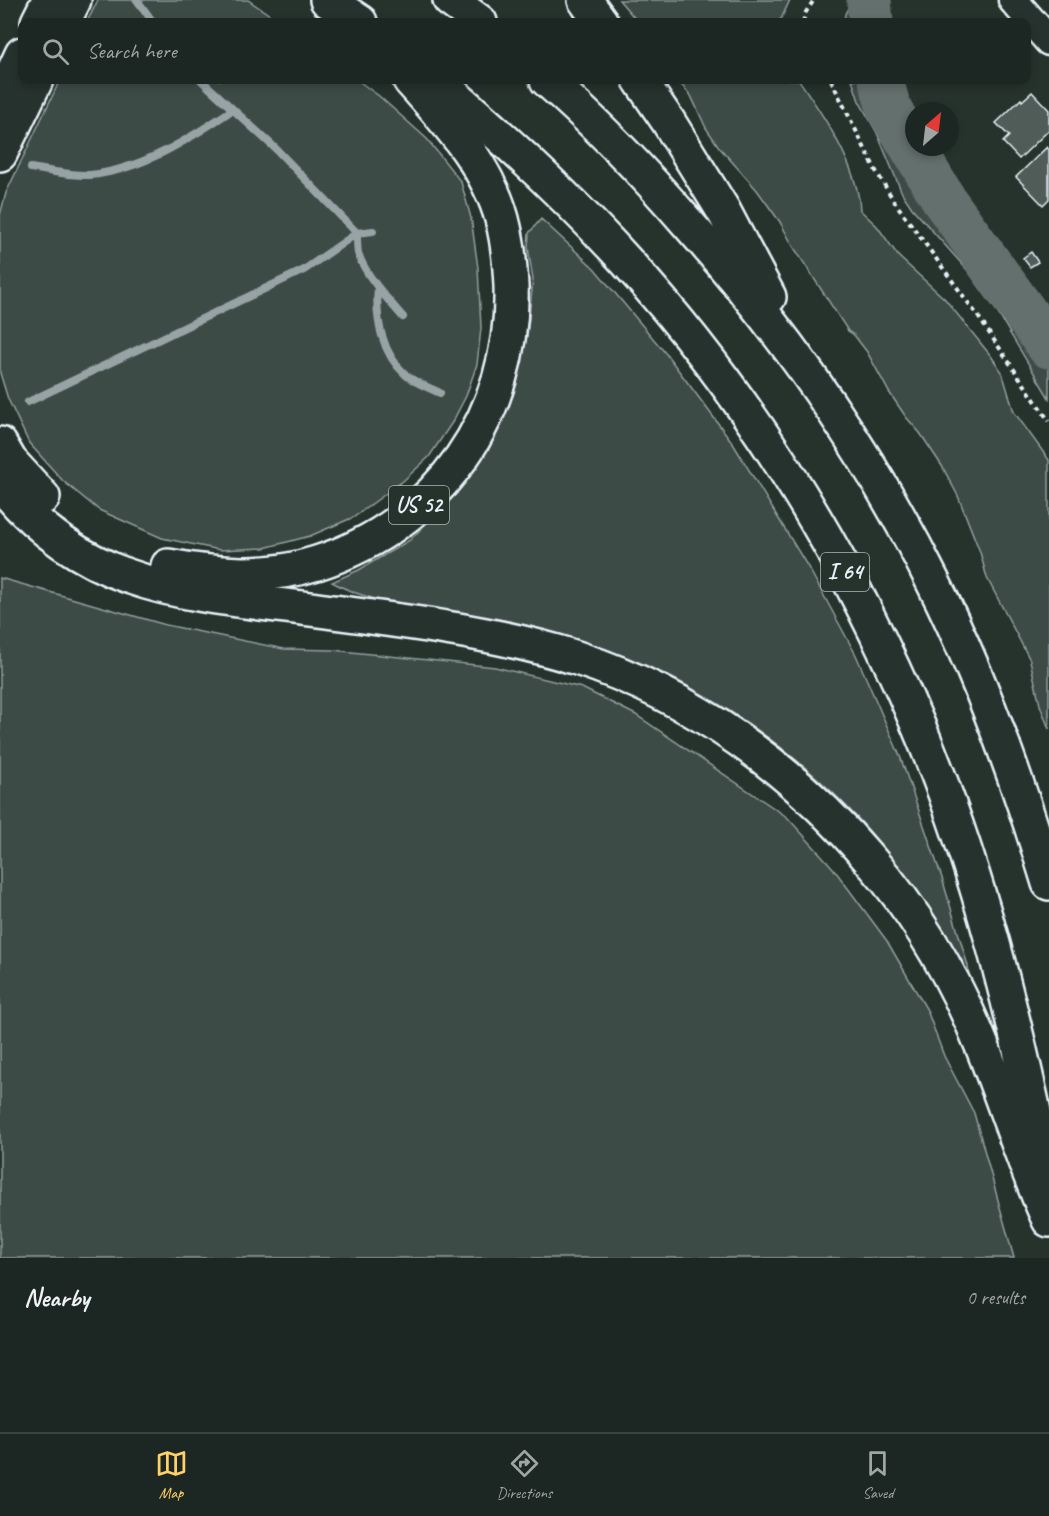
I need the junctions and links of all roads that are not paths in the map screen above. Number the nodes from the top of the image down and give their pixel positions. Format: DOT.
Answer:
graph roads {
  1 [pos="49,0"];
  2 [pos="74,0"];
  3 [pos="450,0"];
  4 [pos="585,0"];
  5 [pos="1013,0"];
  6 [pos="40,18"];
  7 [pos="65,18"];
  8 [pos="475,18"];
  9 [pos="598,18"];
  10 [pos="1029,18"];
  11 [pos="1031,20"];
  12 [pos="1049,41"];
  13 [pos="18,63"];
  14 [pos="34,84"];
  15 [pos="414,84"];
  16 [pos="441,84"];
  17 [pos="551,84"];
  18 [pos="643,84"];
  19 [pos="0,101"];
  20 [pos="0,154"];
  21 [pos="793,354"];
  22 [pos="0,444"];
  23 [pos="0,483"];
  24 [pos="1049,884"];
  25 [pos="1049,1181"];
  26 [pos="1049,1220"];
  1 -- 6 [label="highway"];
  2 -- 7 [label="highway"];
  3 -- 8 [label="highway"];
  4 -- 9 [label="highway"];
  5 -- 10 [label="street"];
  11 -- 12 [label="street"];
  13 -- 19 [label="highway"];
  14 -- 20 [label="highway"];
  15 -- 22 [label="highway, US 52"];
  16 -- 25 [label="highway, I 64"];
  17 -- 21 [label="highway"];
  18 -- 21 [label="highway"];
  21 -- 24 [label="highway"];
  23 -- 26 [label="highway"];
}
